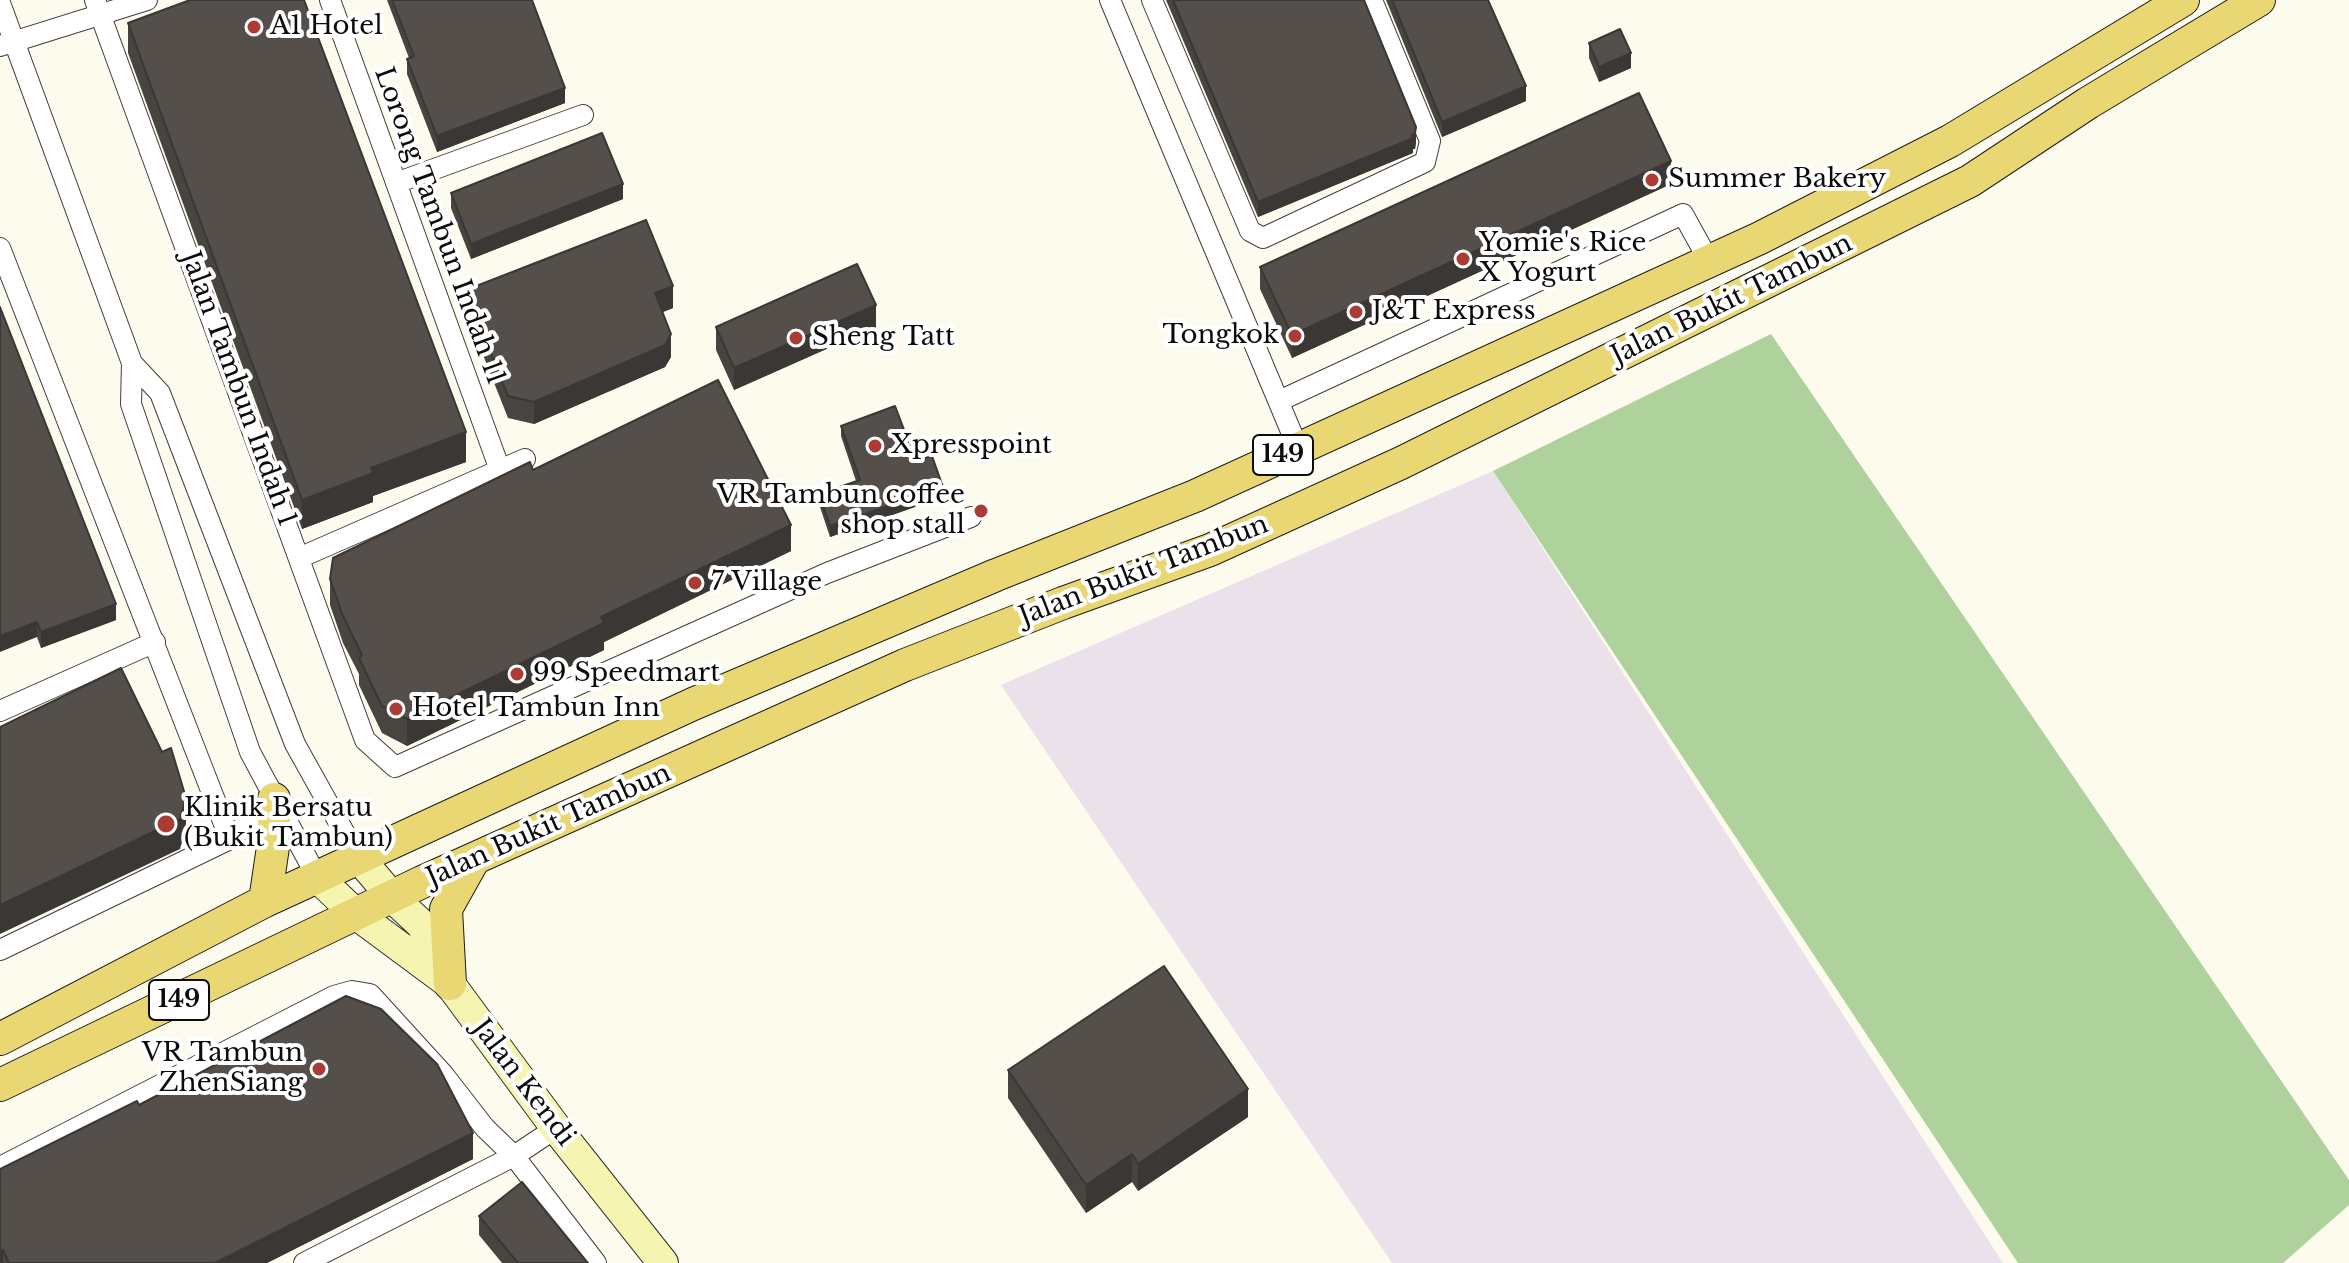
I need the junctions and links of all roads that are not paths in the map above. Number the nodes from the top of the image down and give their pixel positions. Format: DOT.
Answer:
graph roads {
  1 [pos="147,0"];
  2 [pos="330,0"];
  3 [pos="1110,0"];
  4 [pos="1152,0"];
  5 [pos="1372,0"];
  6 [pos="2183,0"];
  7 [pos="2259,0"];
  8 [pos="0,3"];
  9 [pos="98,7"];
  10 [pos="7,44"];
  11 [pos="583,115"];
  12 [pos="396,183"];
  13 [pos="0,248"];
  14 [pos="1709,261"];
  15 [pos="132,363"];
  16 [pos="1279,401"];
  17 [pos="1298,448"];
  18 [pos="525,459"];
  19 [pos="500,470"];
  20 [pos="971,517"];
  21 [pos="299,558"];
  22 [pos="155,642"];
  23 [pos="0,711"];
  24 [pos="274,799"];
  25 [pos="230,839"];
  26 [pos="358,857"];
  27 [pos="474,859"];
  28 [pos="317,877"];
  29 [pos="393,898"];
  30 [pos="265,901"];
  31 [pos="357,915"];
  32 [pos="0,950"];
  33 [pos="450,984"];
  34 [pos="0,1039"];
  35 [pos="0,1085"];
  36 [pos="556,1128"];
  37 [pos="514,1156"];
  38 [pos="0,1167"];
  39 [pos="304,1263"];
  40 [pos="596,1263"];
  41 [pos="663,1263"];
  1 -- 9 [label="street"];
  2 -- 12 [label="street, Lorong Tambun Indah 11"];
  3 -- 16 [label="street"];
  4 -- 5 [label="street"];
  6 -- 14 [label="main road, Jalan Bukit Tambun / 149"];
  7 -- 27 [label="main road, Jalan Bukit Tambun / 149"];
  8 -- 10 [label="street"];
  9 -- 10 [label="street"];
  9 -- 21 [label="street, Jalan Tambun Indah 1"];
  10 -- 15 [label="street"];
  11 -- 12 [label="street"];
  12 -- 19 [label="street, Lorong Tambun Indah 11"];
  13 -- 22 [label="street"];
  14 -- 16 [label="street"];
  14 -- 17 [label="main road, Jalan Bukit Tambun / 149"];
  15 -- 24 [label="street"];
  15 -- 26 [label="street"];
  16 -- 17 [label="street"];
  17 -- 26 [label="main road, Jalan Bukit Tambun / 149"];
  18 -- 19 [label="street"];
  19 -- 21 [label="street"];
  20 -- 21 [label="street, Jalan Tambun Indah 1"];
  22 -- 23 [label="street"];
  22 -- 25 [label="street"];
  24 -- 25 [label="street"];
  24 -- 28 [label="street"];
  24 -- 30 [label="main road"];
  25 -- 32 [label="street"];
  26 -- 28 [label="main road, Jalan Bukit Tambun / 149"];
  26 -- 29 [label="street"];
  27 -- 29 [label="main road, Jalan Bukit Tambun / 149"];
  27 -- 33 [label="main road"];
  28 -- 30 [label="main road, Jalan Bukit Tambun / 149"];
  28 -- 31 [label="street"];
  29 -- 31 [label="main road, Jalan Bukit Tambun / 149"];
  29 -- 33 [label="street, Jalan Kendi"];
  30 -- 34 [label="main road, Jalan Bukit Tambun / 149"];
  31 -- 33 [label="street"];
  31 -- 35 [label="main road, Jalan Bukit Tambun / 149"];
  33 -- 36 [label="street, Jalan Kendi"];
  36 -- 37 [label="street"];
  36 -- 41 [label="street, Jalan Kendi"];
  37 -- 38 [label="street"];
  37 -- 39 [label="street"];
  37 -- 40 [label="street"];
}
